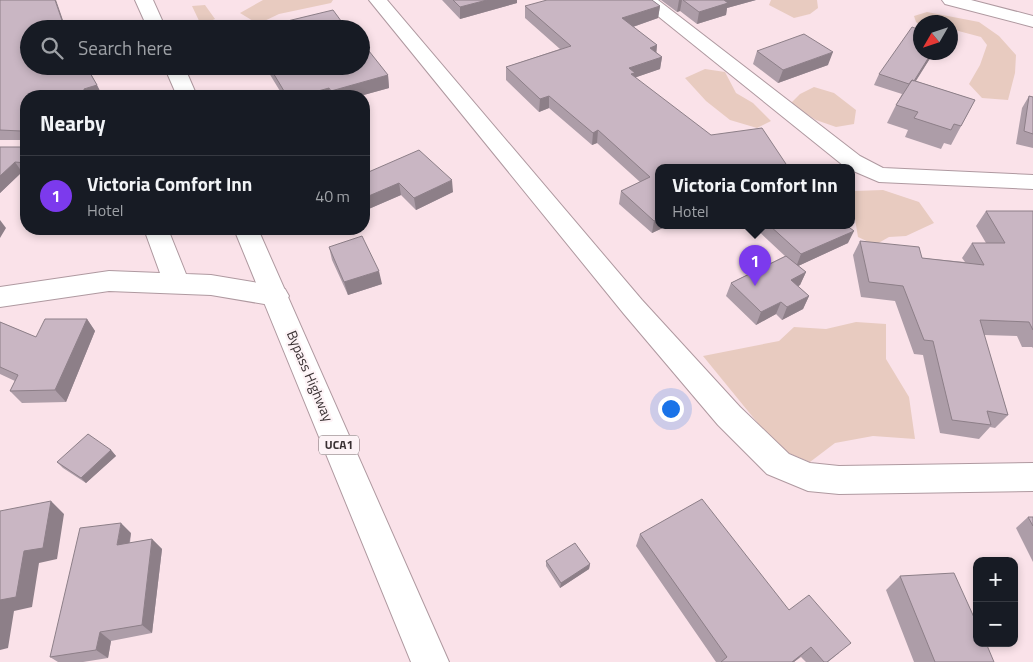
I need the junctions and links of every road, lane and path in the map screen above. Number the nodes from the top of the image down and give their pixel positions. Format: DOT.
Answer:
graph roads {
  1 [pos="144,0"];
  2 [pos="378,0"];
  3 [pos="647,0"];
  4 [pos="951,0"];
  5 [pos="153,20"];
  6 [pos="1033,22"];
  7 [pos="178,75"];
  8 [pos="184,90"];
  9 [pos="1033,182"];
  10 [pos="158,235"];
  11 [pos="249,235"];
  12 [pos="176,283"];
  13 [pos="276,296"];
  14 [pos="0,297"];
  15 [pos="1033,477"];
  16 [pos="430,662"];
  1 -- 5 [label="street"];
  2 -- 15 [label="street"];
  3 -- 9 [label="street"];
  4 -- 6 [label="street"];
  7 -- 8 [label="street"];
  10 -- 12 [label="street"];
  11 -- 13 [label="street, Bypass Highway / UCA1"];
  12 -- 13 [label="street"];
  12 -- 14 [label="street"];
  13 -- 16 [label="street, Bypass Highway / UCA1"];
}
